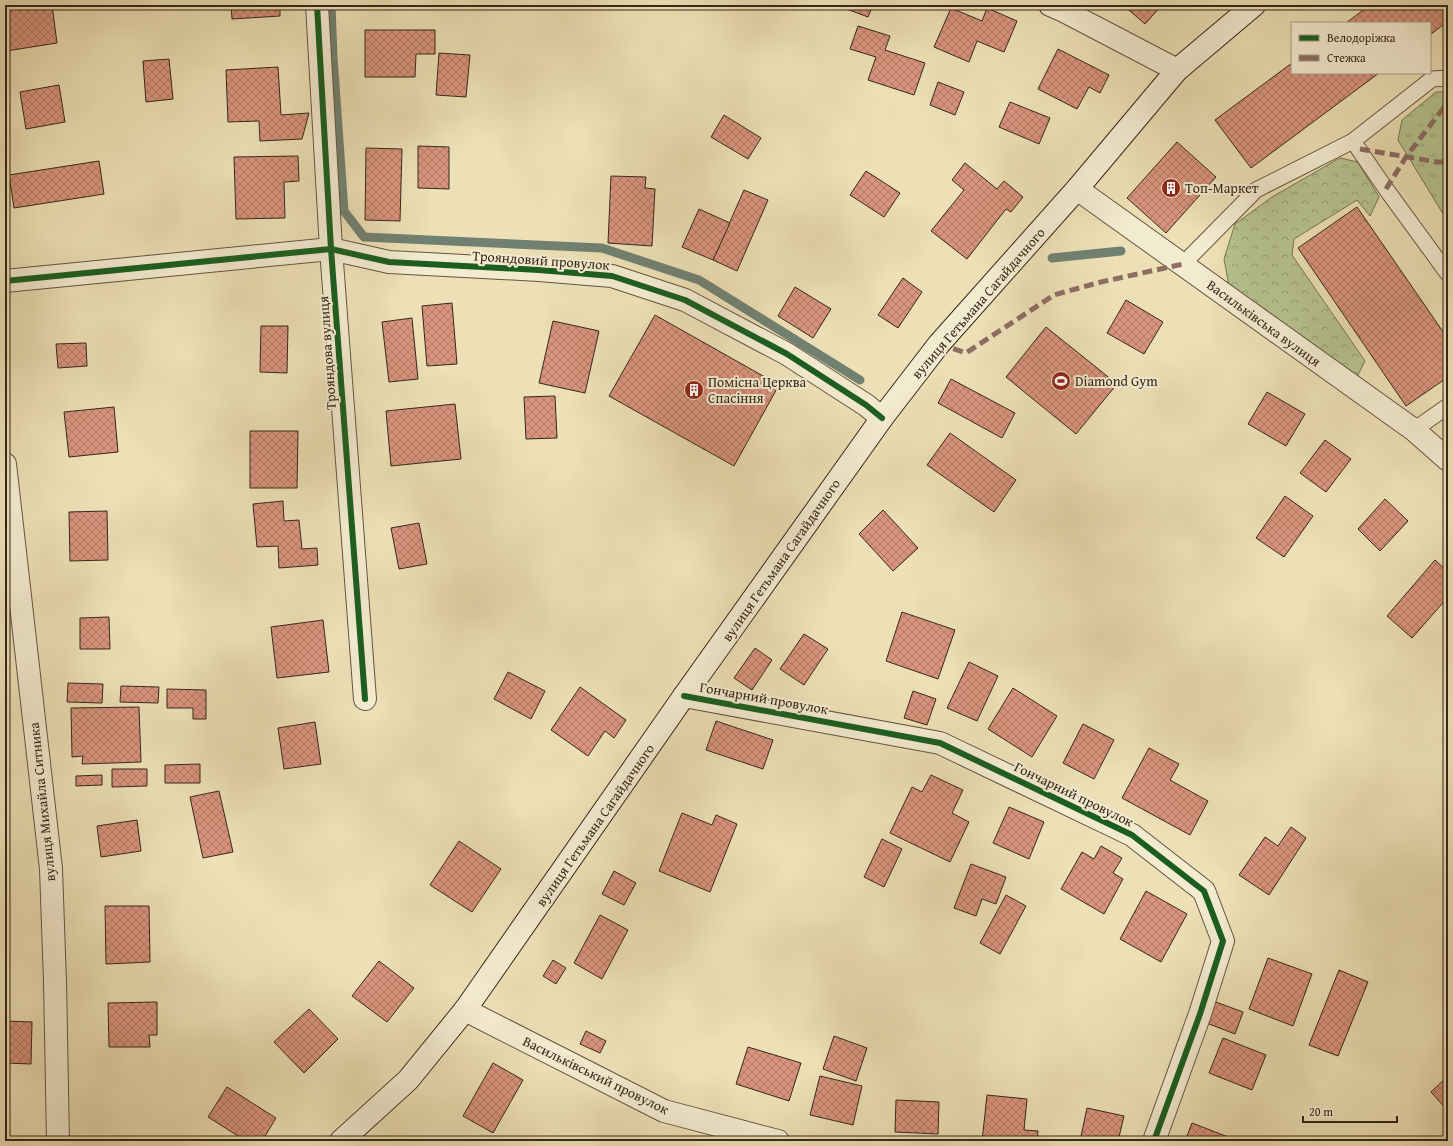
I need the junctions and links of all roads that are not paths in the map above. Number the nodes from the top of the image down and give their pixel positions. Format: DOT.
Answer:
graph roads {
  1 [pos="317,5"];
  2 [pos="1050,5"];
  3 [pos="1254,5"];
  4 [pos="1177,70"];
  5 [pos="1448,78"];
  6 [pos="1353,141"];
  7 [pos="1077,189"];
  8 [pos="331,249"];
  9 [pos="1183,264"];
  10 [pos="1448,274"];
  11 [pos="5,281"];
  12 [pos="1448,406"];
  13 [pos="882,418"];
  14 [pos="1414,430"];
  15 [pos="1448,460"];
  16 [pos="5,464"];
  17 [pos="684,696"];
  18 [pos="365,699"];
  19 [pos="466,1010"];
  20 [pos="58,1141"];
  21 [pos="341,1141"];
  22 [pos="778,1141"];
  23 [pos="1154,1141"];
  1 -- 8 [label="street, Трояндова вулиця"];
  2 -- 4 [label="street"];
  3 -- 4 [label="street, вулиця Гетьмана Сагайдачного"];
  4 -- 7 [label="street, вулиця Гетьмана Сагайдачного"];
  5 -- 6 [label="lane"];
  6 -- 9 [label="lane"];
  6 -- 10 [label="lane"];
  7 -- 9 [label="street, Васильківська вулиця"];
  7 -- 13 [label="street, вулиця Гетьмана Сагайдачного"];
  8 -- 11 [label="street, Трояндовий провулок"];
  8 -- 13 [label="street, Трояндовий провулок"];
  8 -- 18 [label="street, Трояндова вулиця"];
  9 -- 14 [label="street, Васильківська вулиця"];
  12 -- 14 [label="lane"];
  13 -- 17 [label="street, вулиця Гетьмана Сагайдачного"];
  14 -- 15 [label="street, Васильківська вулиця"];
  16 -- 20 [label="street, вулиця Михайла Ситника"];
  17 -- 19 [label="street, вулиця Гетьмана Сагайдачного"];
  17 -- 23 [label="street, Гончарний провулок"];
  19 -- 21 [label="street, вулиця Гетьмана Сагайдачного"];
  19 -- 22 [label="street, Васильківський провулок"];
}
